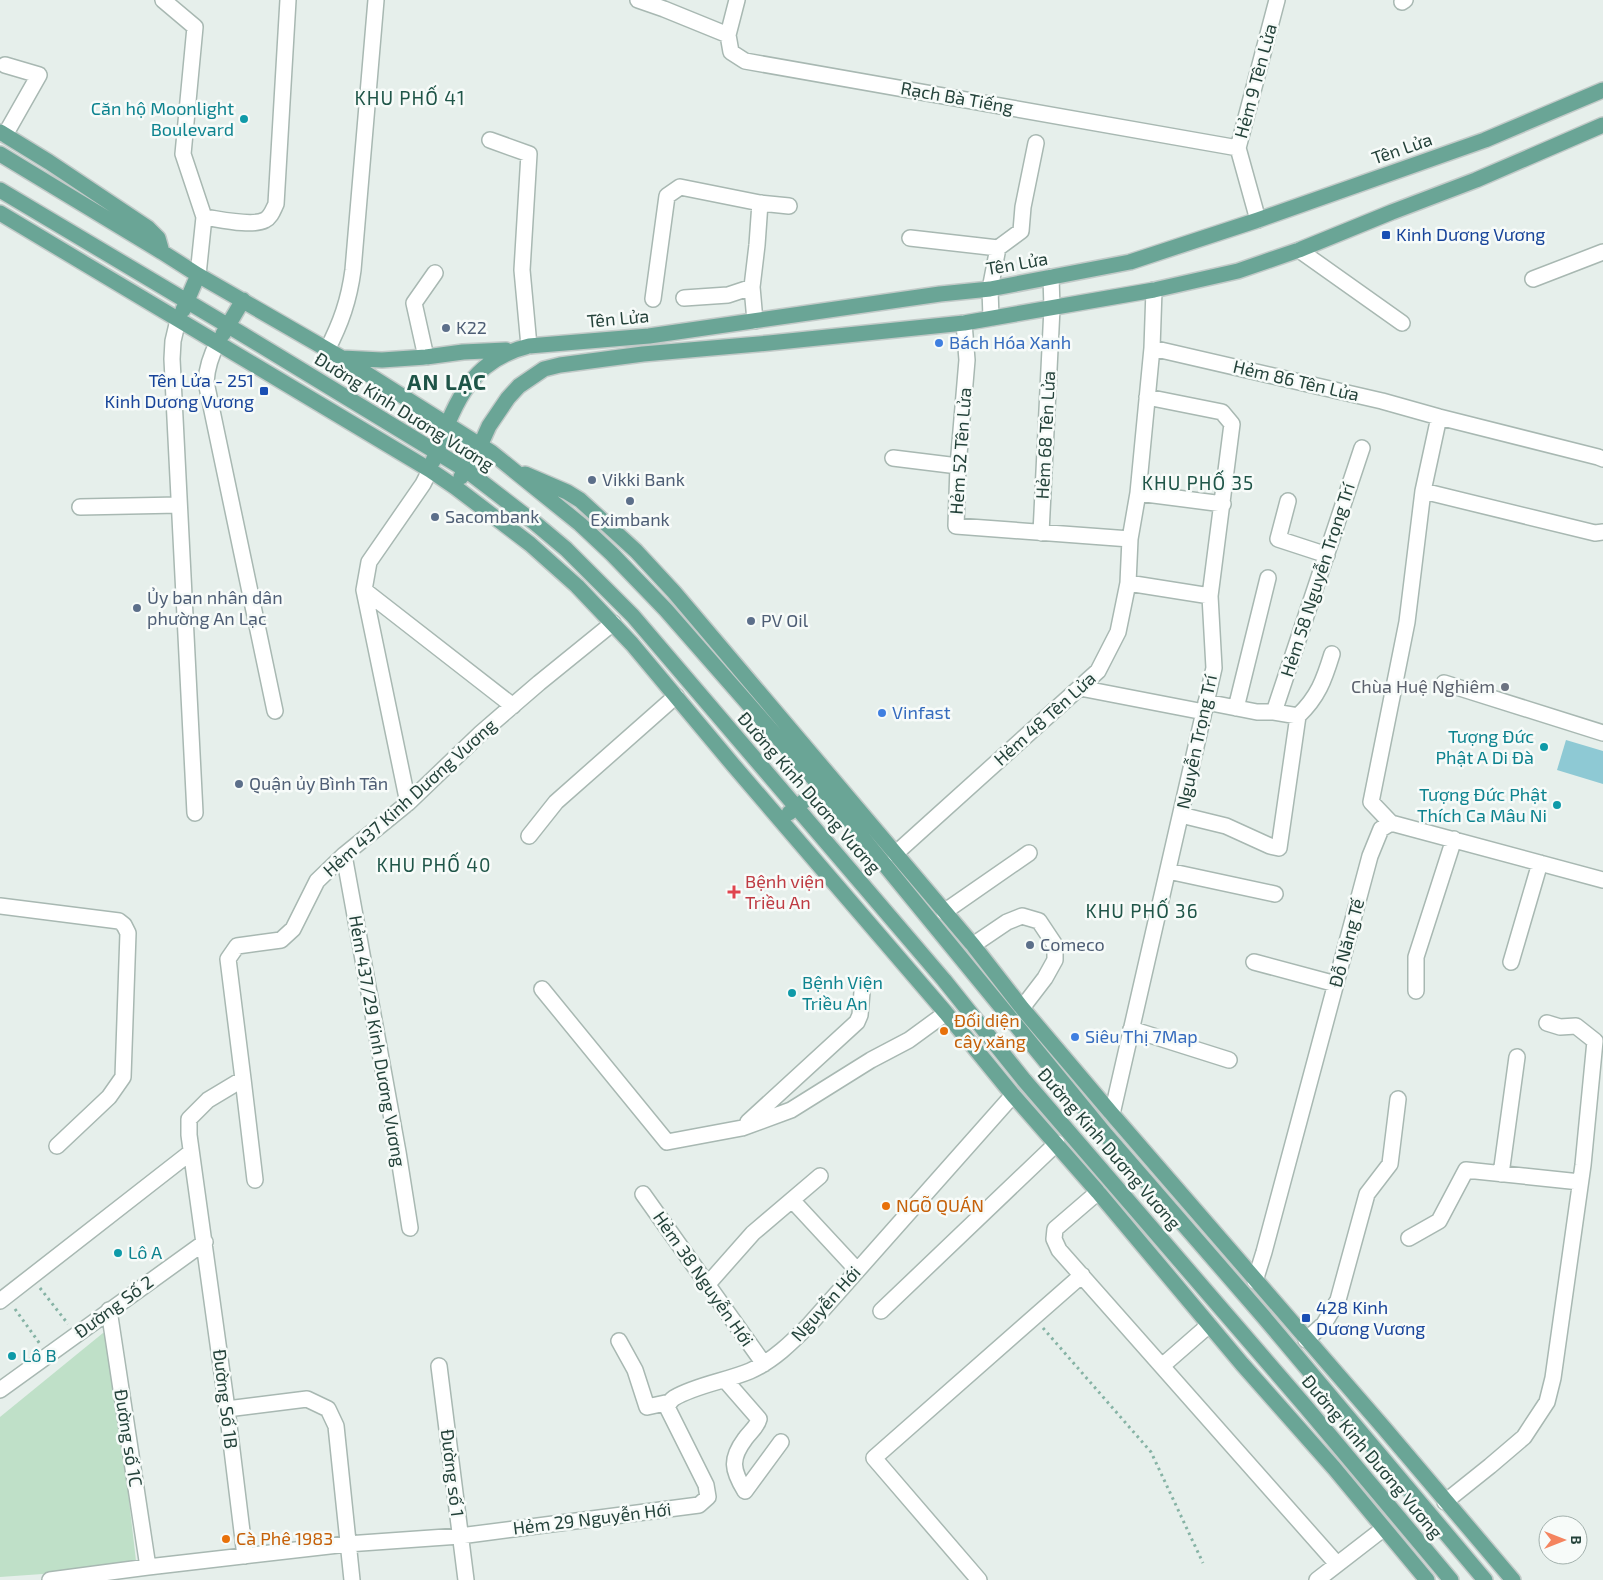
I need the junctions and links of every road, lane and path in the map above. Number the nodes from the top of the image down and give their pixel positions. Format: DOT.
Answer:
graph roads {
  1 [pos="163,0"];
  2 [pos="288,0"];
  3 [pos="376,0"];
  4 [pos="638,0"];
  5 [pos="737,0"];
  6 [pos="1277,0"];
  7 [pos="728,35"];
  8 [pos="5,65"];
  9 [pos="1603,90"];
  10 [pos="1603,125"];
  11 [pos="3,134"];
  12 [pos="490,140"];
  13 [pos="1036,143"];
  14 [pos="1238,148"];
  15 [pos="0,154"];
  16 [pos="0,190"];
  17 [pos="760,203"];
  18 [pos="789,206"];
  19 [pos="0,212"];
  20 [pos="204,217"];
  21 [pos="1258,220"];
  22 [pos="910,238"];
  23 [pos="998,248"];
  24 [pos="1299,250"];
  25 [pos="162,252"];
  26 [pos="1603,252"];
  27 [pos="435,273"];
  28 [pos="198,275"];
  29 [pos="1051,277"];
  30 [pos="1534,279"];
  31 [pos="752,287"];
  32 [pos="990,289"];
  33 [pos="1154,290"];
  34 [pos="684,298"];
  35 [pos="243,300"];
  36 [pos="653,300"];
  37 [pos="187,301"];
  38 [pos="1052,308"];
  39 [pos="991,318"];
  40 [pos="178,320"];
  41 [pos="754,321"];
  42 [pos="964,323"];
  43 [pos="1402,323"];
  44 [pos="228,326"];
  45 [pos="218,342"];
  46 [pos="529,346"];
  47 [pos="1152,348"];
  48 [pos="327,350"];
  49 [pos="513,350"];
  50 [pos="426,357"];
  51 [pos="342,358"];
  52 [pos="1147,397"];
  53 [pos="1439,417"];
  54 [pos="447,424"];
  55 [pos="480,446"];
  56 [pos="1362,448"];
  57 [pos="437,452"];
  58 [pos="893,458"];
  59 [pos="1601,458"];
  60 [pos="958,466"];
  61 [pos="430,470"];
  62 [pos="466,470"];
  63 [pos="455,487"];
  64 [pos="1423,491"];
  65 [pos="1138,493"];
  66 [pos="1288,501"];
  67 [pos="1223,504"];
  68 [pos="180,505"];
  69 [pos="80,507"];
  70 [pos="1603,532"];
  71 [pos="1042,533"];
  72 [pos="1130,539"];
  73 [pos="1326,555"];
  74 [pos="1268,578"];
  75 [pos="1128,583"];
  76 [pos="364,590"];
  77 [pos="1210,596"];
  78 [pos="613,623"];
  79 [pos="1332,654"];
  80 [pos="1444,683"];
  81 [pos="1080,688"];
  82 [pos="676,696"];
  83 [pos="513,706"];
  84 [pos="1205,707"];
  85 [pos="1236,708"];
  86 [pos="275,711"];
  87 [pos="1274,712"];
  88 [pos="1298,716"];
  89 [pos="1603,733"];
  90 [pos="826,783"];
  91 [pos="408,803"];
  92 [pos="796,807"];
  93 [pos="195,813"];
  94 [pos="1181,815"];
  95 [pos="780,820"];
  96 [pos="1391,823"];
  97 [pos="529,836"];
  98 [pos="1454,839"];
  99 [pos="1029,853"];
  100 [pos="895,854"];
  101 [pos="344,855"];
  102 [pos="1540,862"];
  103 [pos="884,865"];
  104 [pos="1168,871"];
  105 [pos="1603,880"];
  106 [pos="1275,894"];
  107 [pos="0,906"];
  108 [pos="944,912"];
  109 [pos="973,946"];
  110 [pos="1254,962"];
  111 [pos="1511,962"];
  112 [pos="1336,984"];
  113 [pos="542,989"];
  114 [pos="1416,991"];
  115 [pos="862,992"];
  116 [pos="1022,1008"];
  117 [pos="946,1013"];
  118 [pos="1547,1023"];
  119 [pos="1132,1029"];
  120 [pos="1517,1057"];
  121 [pos="1229,1060"];
  122 [pos="243,1079"];
  123 [pos="1013,1095"];
  124 [pos="1398,1099"];
  125 [pos="1112,1114"];
  126 [pos="742,1128"];
  127 [pos="1106,1135"];
  128 [pos="1056,1143"];
  129 [pos="58,1146"];
  130 [pos="191,1152"];
  131 [pos="1501,1174"];
  132 [pos="820,1176"];
  133 [pos="255,1180"];
  134 [pos="1111,1181"];
  135 [pos="1580,1182"];
  136 [pos="1098,1192"];
  137 [pos="643,1194"];
  138 [pos="792,1200"];
  139 [pos="410,1228"];
  140 [pos="1409,1238"];
  141 [pos="205,1242"];
  142 [pos="857,1270"];
  143 [pos="31,1276"];
  144 [pos="1082,1276"];
  145 [pos="1254,1280"];
  146 [pos="707,1285"];
  147 [pos="1244,1294"];
  148 [pos="3,1299"];
  149 [pos="109,1310"];
  150 [pos="880,1311"];
  151 [pos="1224,1312"];
  152 [pos="1034,1317"];
  153 [pos="1209,1325"];
  154 [pos="76,1335"];
  155 [pos="619,1340"];
  156 [pos="1306,1340"];
  157 [pos="48,1355"];
  158 [pos="764,1364"];
  159 [pos="439,1366"];
  160 [pos="1162,1366"];
  161 [pos="725,1380"];
  162 [pos="0,1390"];
  163 [pos="670,1402"];
  164 [pos="227,1409"];
  165 [pos="781,1442"];
  166 [pos="1445,1502"];
  167 [pos="1425,1510"];
  168 [pos="1399,1519"];
  169 [pos="1383,1529"];
  170 [pos="460,1536"];
  171 [pos="347,1544"];
  172 [pos="245,1556"];
  173 [pos="1204,1563"];
  174 [pos="1337,1564"];
  175 [pos="148,1567"];
  176 [pos="50,1580"];
  177 [pos="352,1580"];
  178 [pos="466,1580"];
  179 [pos="979,1580"];
  180 [pos="1317,1580"];
  181 [pos="1427,1580"];
  182 [pos="1451,1580"];
  183 [pos="1485,1580"];
  184 [pos="1513,1580"];
  1 -- 20 [label="street"];
  2 -- 20 [label="street"];
  3 -- 48 [label="street"];
  4 -- 7 [label="street"];
  5 -- 7 [label="street"];
  6 -- 14 [label="street, Hẻm 9 Tên Lửa"];
  7 -- 14 [label="street, Rạch Bà Tiếng"];
  8 -- 11 [label="street"];
  9 -- 21 [label="main road, Tên Lửa"];
  10 -- 24 [label="main road, Tên Lửa"];
  11 -- 25 [label="main road, Đường Kinh Dương Vương"];
  12 -- 46 [label="street"];
  13 -- 23 [label="street"];
  14 -- 21 [label="street, Hẻm 9 Tên Lửa"];
  15 -- 25 [label="main road, Đường Kinh Dương Vương"];
  16 -- 37 [label="main road, Đường Kinh Dương Vương"];
  17 -- 18 [label="street"];
  17 -- 31 [label="street"];
  17 -- 36 [label="street"];
  19 -- 40 [label="main road, Đường Kinh Dương Vương"];
  20 -- 28 [label="street"];
  21 -- 29 [label="main road, Tên Lửa"];
  22 -- 23 [label="street"];
  23 -- 32 [label="street"];
  24 -- 33 [label="main road, Tên Lửa"];
  24 -- 43 [label="street"];
  25 -- 28 [label="main road, Đường Kinh Dương Vương"];
  26 -- 30 [label="street"];
  27 -- 50 [label="street"];
  28 -- 35 [label="main road, Đường Kinh Dương Vương"];
  28 -- 37 [label="main road"];
  29 -- 32 [label="main road, Tên Lửa"];
  29 -- 38 [label="street, Hẻm 68 Tên Lửa"];
  31 -- 34 [label="street"];
  31 -- 41 [label="street"];
  32 -- 39 [label="street"];
  32 -- 41 [label="main road, Tên Lửa"];
  33 -- 38 [label="main road, Tên Lửa"];
  33 -- 47 [label="street"];
  35 -- 44 [label="main road"];
  35 -- 48 [label="main road, Đường Kinh Dương Vương"];
  37 -- 40 [label="main road"];
  37 -- 44 [label="main road, Đường Kinh Dương Vương"];
  38 -- 39 [label="main road, Tên Lửa"];
  38 -- 71 [label="street, Hẻm 68 Tên Lửa"];
  39 -- 42 [label="main road, Tên Lửa"];
  40 -- 45 [label="main road, Đường Kinh Dương Vương"];
  40 -- 68 [label="street"];
  41 -- 46 [label="main road, Tên Lửa"];
  42 -- 55 [label="main road, Tên Lửa"];
  42 -- 60 [label="street, Hẻm 52 Tên Lửa"];
  44 -- 45 [label="main road"];
  44 -- 57 [label="main road, Đường Kinh Dương Vương"];
  45 -- 61 [label="main road, Đường Kinh Dương Vương"];
  45 -- 86 [label="street"];
  46 -- 49 [label="main road, Tên Lửa"];
  47 -- 52 [label="street"];
  47 -- 53 [label="street, Hẻm 86 Tên Lửa"];
  48 -- 51 [label="main road, Đường Kinh Dương Vương"];
  49 -- 50 [label="main road"];
  49 -- 54 [label="main road, Tên Lửa"];
  50 -- 51 [label="main road"];
  51 -- 54 [label="main road, Đường Kinh Dương Vương"];
  52 -- 65 [label="street, Hẻm 48 Tên Lửa"];
  52 -- 67 [label="street, Nguyễn Trọng Trí"];
  53 -- 59 [label="street, Hẻm 86 Tên Lửa"];
  53 -- 64 [label="street"];
  54 -- 55 [label="main road, Đường Kinh Dương Vương"];
  54 -- 57 [label="main road, Tên Lửa"];
  55 -- 62 [label="main road, Tên Lửa"];
  55 -- 90 [label="main road, Đường Kinh Dương Vương"];
  56 -- 73 [label="street, Hẻm 58 Nguyễn Trọng Trí"];
  57 -- 61 [label="main road, Tên Lửa"];
  57 -- 62 [label="main road, Đường Kinh Dương Vương"];
  58 -- 60 [label="street"];
  60 -- 71 [label="street, Hẻm 52 Tên Lửa"];
  61 -- 63 [label="main road, Đường Kinh Dương Vương"];
  61 -- 76 [label="street"];
  62 -- 63 [label="main road, Tên Lửa"];
  62 -- 92 [label="main road, Đường Kinh Dương Vương"];
  63 -- 78 [label="main road, Đường Kinh Dương Vương"];
  64 -- 70 [label="street"];
  64 -- 96 [label="street"];
  65 -- 67 [label="street"];
  65 -- 72 [label="street, Hẻm 48 Tên Lửa"];
  66 -- 73 [label="street"];
  67 -- 77 [label="street, Nguyễn Trọng Trí"];
  68 -- 69 [label="street"];
  68 -- 93 [label="street"];
  71 -- 72 [label="street, Hẻm 52 Tên Lửa"];
  72 -- 75 [label="street, Hẻm 48 Tên Lửa"];
  73 -- 87 [label="street, Hẻm 58 Nguyễn Trọng Trí"];
  74 -- 85 [label="street"];
  75 -- 77 [label="street"];
  75 -- 81 [label="street, Hẻm 48 Tên Lửa"];
  76 -- 83 [label="street"];
  76 -- 91 [label="street"];
  77 -- 84 [label="street, Nguyễn Trọng Trí"];
  78 -- 82 [label="main road, Đường Kinh Dương Vương"];
  78 -- 83 [label="street, Hẻm 437 Kinh Dương Vương"];
  79 -- 88 [label="street, Hẻm 58 Nguyễn Trọng Trí"];
  80 -- 89 [label="street"];
  81 -- 84 [label="street"];
  81 -- 100 [label="street, Hẻm 48 Tên Lửa"];
  82 -- 95 [label="main road, Đường Kinh Dương Vương"];
  82 -- 97 [label="street"];
  83 -- 91 [label="street, Hẻm 437 Kinh Dương Vương"];
  84 -- 85 [label="street"];
  84 -- 94 [label="street, Nguyễn Trọng Trí"];
  85 -- 87 [label="street"];
  87 -- 88 [label="street"];
  88 -- 94 [label="street"];
  90 -- 92 [label="main road"];
  90 -- 100 [label="main road, Đường Kinh Dương Vương"];
  90 -- 103 [label="main road, Đường Kinh Dương Vương"];
  91 -- 101 [label="street, Hẻm 437 Kinh Dương Vương"];
  92 -- 95 [label="main road"];
  92 -- 134 [label="main road, Đường Kinh Dương Vương"];
  94 -- 104 [label="street, Nguyễn Trọng Trí"];
  95 -- 117 [label="main road, Đường Kinh Dương Vương"];
  96 -- 98 [label="street"];
  96 -- 112 [label="street, Đỗ Năng Tế"];
  98 -- 102 [label="street"];
  98 -- 114 [label="street"];
  99 -- 108 [label="street"];
  100 -- 103 [label="main road"];
  100 -- 108 [label="main road, Đường Kinh Dương Vương"];
  101 -- 122 [label="street, Hẻm 437 Kinh Dương Vương"];
  101 -- 139 [label="street, Hẻm 437/29 Kinh Dương Vương"];
  102 -- 105 [label="street"];
  102 -- 111 [label="street"];
  103 -- 127 [label="main road, Đường Kinh Dương Vương"];
  104 -- 106 [label="street"];
  104 -- 119 [label="street, Nguyễn Trọng Trí"];
  107 -- 129 [label="street"];
  108 -- 109 [label="main road, Đường Kinh Dương Vương"];
  109 -- 116 [label="main road, Đường Kinh Dương Vương"];
  109 -- 116 [label="street"];
  110 -- 112 [label="street"];
  112 -- 145 [label="street, Đỗ Năng Tế"];
  113 -- 126 [label="street"];
  115 -- 126 [label="street"];
  116 -- 125 [label="main road, Đường Kinh Dương Vương"];
  117 -- 123 [label="main road, Đường Kinh Dương Vương"];
  117 -- 126 [label="street"];
  118 -- 135 [label="street"];
  119 -- 121 [label="street"];
  119 -- 125 [label="street, Nguyễn Trọng Trí"];
  120 -- 131 [label="street"];
  122 -- 130 [label="street"];
  122 -- 133 [label="street, Hẻm 437 Kinh Dương Vương"];
  123 -- 128 [label="main road, Đường Kinh Dương Vương"];
  123 -- 142 [label="street, Nguyễn Hới"];
  124 -- 156 [label="street"];
  125 -- 127 [label="main road"];
  125 -- 145 [label="main road, Đường Kinh Dương Vương"];
  127 -- 147 [label="main road, Đường Kinh Dương Vương"];
  128 -- 136 [label="main road, Đường Kinh Dương Vương"];
  128 -- 150 [label="street"];
  130 -- 141 [label="street"];
  130 -- 143 [label="street"];
  131 -- 135 [label="street"];
  131 -- 140 [label="street"];
  132 -- 138 [label="street"];
  134 -- 136 [label="main road"];
  134 -- 151 [label="main road, Đường Kinh Dương Vương"];
  135 -- 166 [label="street"];
  136 -- 144 [label="street"];
  136 -- 153 [label="main road, Đường Kinh Dương Vương"];
  137 -- 146 [label="street, Hẻm 38 Nguyễn Hới"];
  138 -- 142 [label="street"];
  138 -- 146 [label="street"];
  141 -- 149 [label="street, Đường Số 2"];
  141 -- 164 [label="street, Đường Số 1B"];
  142 -- 158 [label="street, Nguyễn Hới"];
  143 -- 148 [label="street"];
  143 -- 154 [label="path"];
  144 -- 152 [label="street"];
  144 -- 160 [label="street"];
  145 -- 147 [label="main road"];
  145 -- 156 [label="main road, Đường Kinh Dương Vương"];
  146 -- 158 [label="street, Hẻm 38 Nguyễn Hới"];
  147 -- 151 [label="main road"];
  147 -- 167 [label="main road, Đường Kinh Dương Vương"];
  148 -- 157 [label="path"];
  149 -- 154 [label="street, Đường Số 2"];
  149 -- 175 [label="street, Đường số 1C"];
  151 -- 153 [label="main road"];
  151 -- 168 [label="main road, Đường Kinh Dương Vương"];
  152 -- 173 [label="path"];
  152 -- 179 [label="street"];
  153 -- 160 [label="street"];
  153 -- 169 [label="main road, Đường Kinh Dương Vương"];
  154 -- 157 [label="street, Đường Số 2"];
  155 -- 163 [label="street, Nguyễn Hới"];
  156 -- 166 [label="main road, Đường Kinh Dương Vương"];
  157 -- 162 [label="street, Đường Số 2"];
  158 -- 161 [label="street, Nguyễn Hới"];
  159 -- 170 [label="street, Đường số 1"];
  160 -- 174 [label="street"];
  161 -- 163 [label="street, Nguyễn Hới"];
  161 -- 165 [label="street"];
  163 -- 170 [label="street, Hẻm 29 Nguyễn Hới"];
  164 -- 171 [label="street"];
  164 -- 172 [label="street, Đường Số 1B"];
  166 -- 167 [label="main road"];
  166 -- 184 [label="main road, Đường Kinh Dương Vương"];
  167 -- 168 [label="main road"];
  167 -- 183 [label="main road, Đường Kinh Dương Vương"];
  168 -- 169 [label="main road"];
  168 -- 182 [label="main road, Đường Kinh Dương Vương"];
  169 -- 174 [label="street"];
  169 -- 181 [label="main road, Đường Kinh Dương Vương"];
  170 -- 171 [label="street"];
  170 -- 178 [label="street, Đường số 1"];
  171 -- 172 [label="street"];
  171 -- 177 [label="street"];
  172 -- 175 [label="street"];
  174 -- 180 [label="street"];
  175 -- 176 [label="street"];
}
